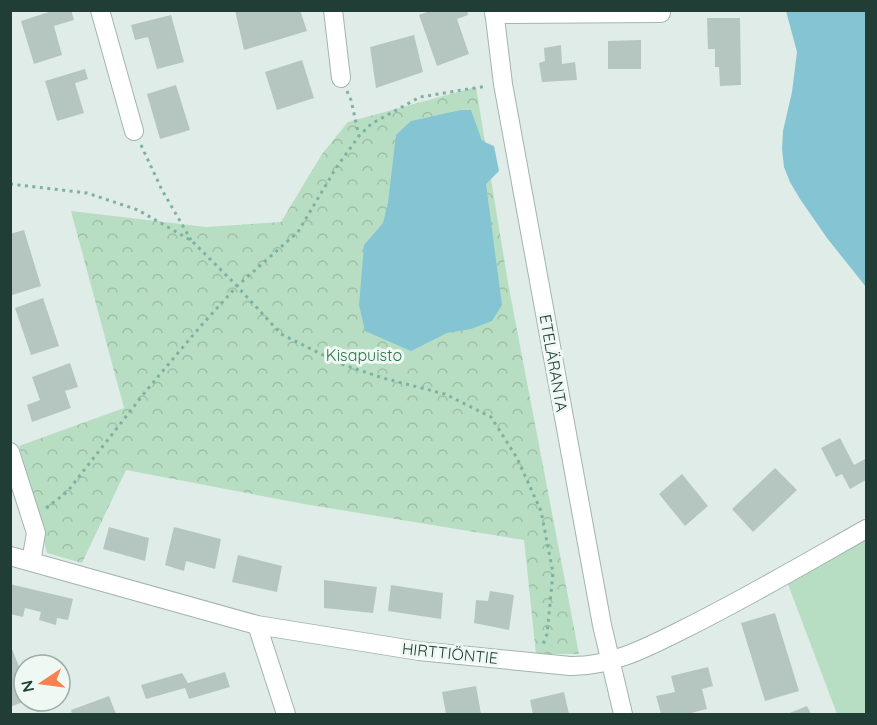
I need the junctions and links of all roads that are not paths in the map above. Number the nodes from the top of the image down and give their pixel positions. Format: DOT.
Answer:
graph roads {
  1 [pos="100,10"];
  2 [pos="333,10"];
  3 [pos="494,12"];
  4 [pos="661,13"];
  5 [pos="341,78"];
  6 [pos="134,131"];
  7 [pos="10,452"];
  8 [pos="867,529"];
  9 [pos="10,556"];
  10 [pos="31,562"];
  11 [pos="257,625"];
  12 [pos="610,660"];
  13 [pos="286,714"];
  14 [pos="623,714"];
  1 -- 6 [label="street"];
  2 -- 5 [label="street"];
  3 -- 4 [label="street"];
  3 -- 12 [label="street, ETELÄRANTA"];
  7 -- 10 [label="street"];
  8 -- 12 [label="street, HIRTTIÖNTIE"];
  9 -- 10 [label="street, HIRTTIÖNTIE"];
  10 -- 11 [label="street, HIRTTIÖNTIE"];
  11 -- 12 [label="street, HIRTTIÖNTIE"];
  11 -- 13 [label="street"];
  12 -- 14 [label="street, ETELÄRANTA"];
}
